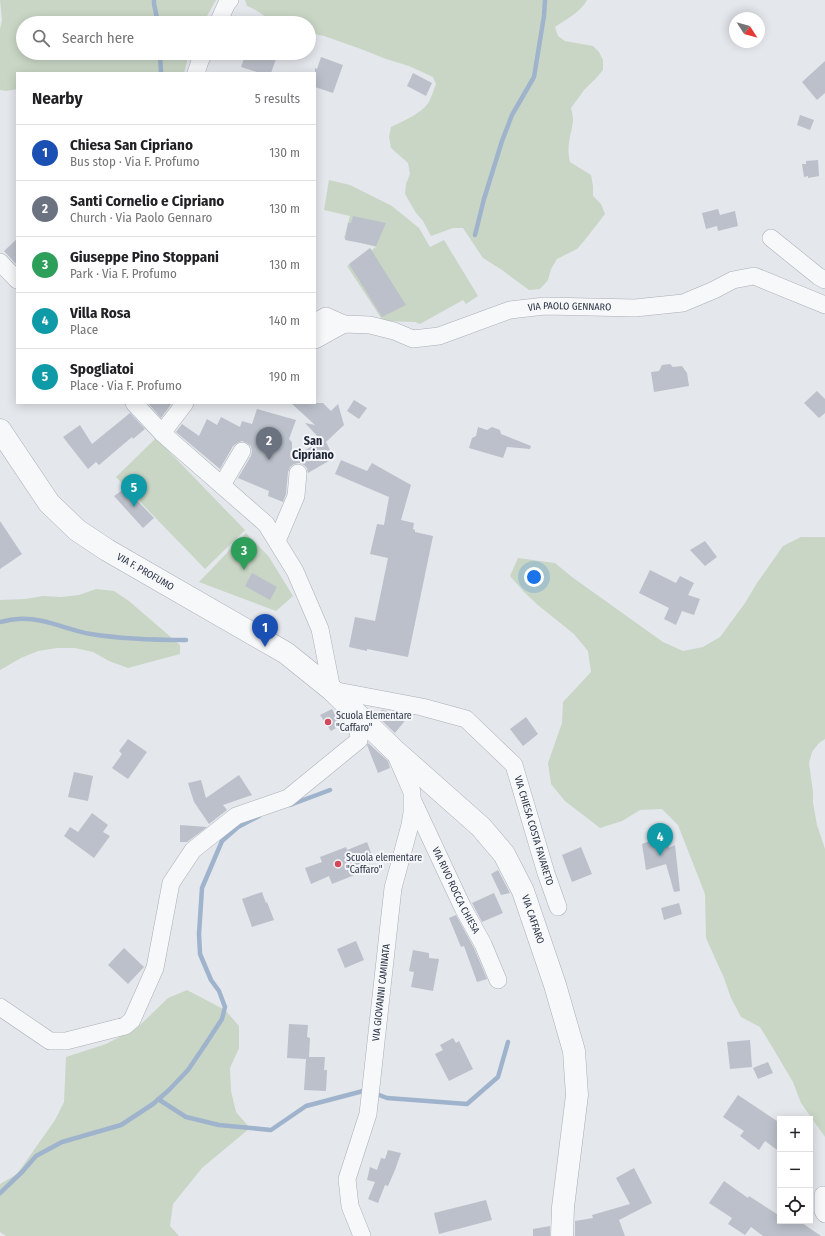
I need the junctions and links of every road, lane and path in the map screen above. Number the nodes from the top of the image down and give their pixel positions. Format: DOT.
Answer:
graph roads {
  1 [pos="230,0"];
  2 [pos="221,16"];
  3 [pos="200,60"];
  4 [pos="196,72"];
  5 [pos="771,238"];
  6 [pos="0,262"];
  7 [pos="16,279"];
  8 [pos="825,280"];
  9 [pos="825,305"];
  10 [pos="316,321"];
  11 [pos="344,324"];
  12 [pos="316,339"];
  13 [pos="135,404"];
  14 [pos="184,404"];
  15 [pos="0,430"];
  16 [pos="162,433"];
  17 [pos="242,451"];
  18 [pos="298,473"];
  19 [pos="222,485"];
  20 [pos="277,541"];
  21 [pos="333,691"];
  22 [pos="393,749"];
  23 [pos="412,801"];
  24 [pos="558,907"];
  25 [pos="498,980"];
  26 [pos="0,1007"];
  27 [pos="823,1195"];
  28 [pos="825,1214"];
  29 [pos="362,1236"];
  30 [pos="562,1236"];
  1 -- 2 [label="street"];
  3 -- 4 [label="street"];
  5 -- 8 [label="street"];
  6 -- 7 [label="street"];
  9 -- 11 [label="street, VIA PAOLO GENNARO"];
  10 -- 11 [label="street"];
  11 -- 12 [label="street"];
  13 -- 16 [label="street"];
  14 -- 16 [label="street"];
  15 -- 21 [label="street, VIA F. PROFUMO"];
  16 -- 19 [label="street"];
  17 -- 19 [label="street"];
  18 -- 20 [label="street"];
  19 -- 20 [label="street"];
  20 -- 21 [label="street"];
  21 -- 22 [label="street, VIA CAFFARO"];
  21 -- 24 [label="street, VIA CHIESA COSTA FAVARETO"];
  21 -- 26 [label="street"];
  22 -- 23 [label="street, VIA GIOVANNI CAMINATA"];
  22 -- 30 [label="street, VIA CAFFARO"];
  23 -- 25 [label="street, VIA RIVO ROCCA CHIESA"];
  23 -- 29 [label="street, VIA GIOVANNI CAMINATA"];
  27 -- 28 [label="street"];
}
